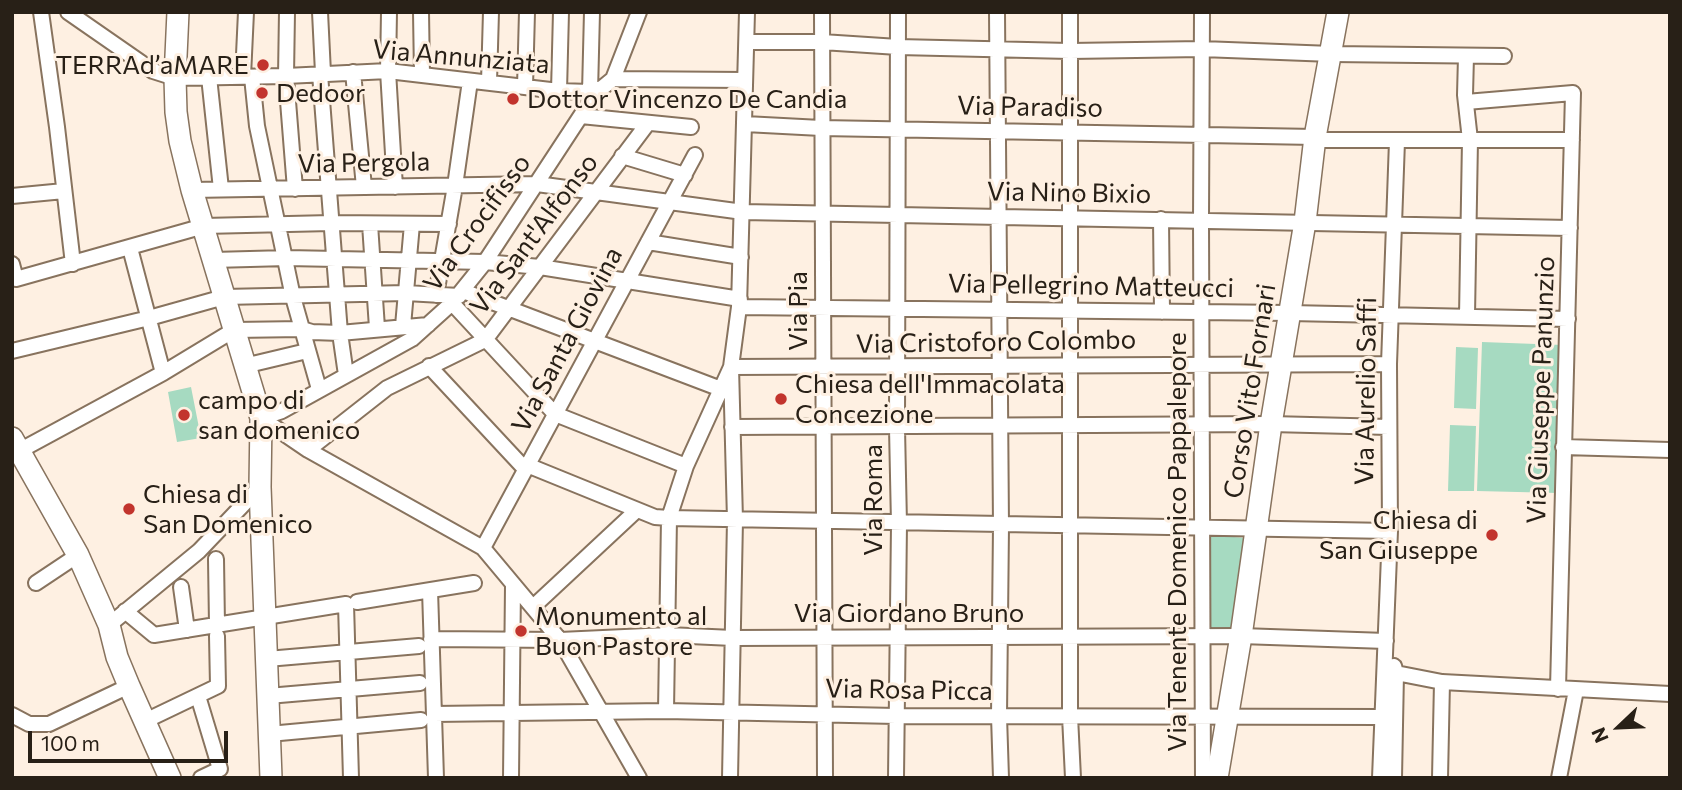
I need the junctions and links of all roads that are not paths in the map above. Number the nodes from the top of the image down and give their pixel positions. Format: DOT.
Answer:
graph roads {
  1 [pos="41,12"];
  2 [pos="68,12"];
  3 [pos="178,12"];
  4 [pos="246,12"];
  5 [pos="287,12"];
  6 [pos="320,12"];
  7 [pos="389,12"];
  8 [pos="421,12"];
  9 [pos="491,12"];
  10 [pos="527,12"];
  11 [pos="561,12"];
  12 [pos="592,12"];
  13 [pos="639,12"];
  14 [pos="747,12"];
  15 [pos="822,12"];
  16 [pos="898,12"];
  17 [pos="997,12"];
  18 [pos="1070,12"];
  19 [pos="1202,12"];
  20 [pos="1338,12"];
  21 [pos="747,42"];
  22 [pos="822,42"];
  23 [pos="898,47"];
  24 [pos="997,49"];
  25 [pos="1202,49"];
  26 [pos="1070,51"];
  27 [pos="1332,54"];
  28 [pos="1466,56"];
  29 [pos="1504,56"];
  30 [pos="388,71"];
  31 [pos="353,72"];
  32 [pos="321,74"];
  33 [pos="422,75"];
  34 [pos="286,76"];
  35 [pos="209,77"];
  36 [pos="247,77"];
  37 [pos="175,78"];
  38 [pos="613,79"];
  39 [pos="745,80"];
  40 [pos="470,81"];
  41 [pos="489,82"];
  42 [pos="525,87"];
  43 [pos="559,91"];
  44 [pos="593,91"];
  45 [pos="1466,102"];
  46 [pos="581,116"];
  47 [pos="648,123"];
  48 [pos="744,124"];
  49 [pos="691,127"];
  50 [pos="821,128"];
  51 [pos="898,129"];
  52 [pos="998,131"];
  53 [pos="1070,133"];
  54 [pos="1202,133"];
  55 [pos="1315,139"];
  56 [pos="1470,140"];
  57 [pos="1572,140"];
  58 [pos="1397,141"];
  59 [pos="695,155"];
  60 [pos="622,156"];
  61 [pos="685,175"];
  62 [pos="537,184"];
  63 [pos="455,186"];
  64 [pos="363,187"];
  65 [pos="395,187"];
  66 [pos="270,188"];
  67 [pos="329,188"];
  68 [pos="221,189"];
  69 [pos="295,189"];
  70 [pos="192,190"];
  71 [pos="64,191"];
  72 [pos="597,191"];
  73 [pos="12,196"];
  74 [pos="670,201"];
  75 [pos="743,212"];
  76 [pos="822,213"];
  77 [pos="898,216"];
  78 [pos="998,216"];
  79 [pos="1070,218"];
  80 [pos="1161,219"];
  81 [pos="1200,220"];
  82 [pos="1305,222"];
  83 [pos="331,223"];
  84 [pos="279,224"];
  85 [pos="370,224"];
  86 [pos="412,224"];
  87 [pos="449,224"];
  88 [pos="1394,225"];
  89 [pos="204,226"];
  90 [pos="1469,226"];
  91 [pos="1570,228"];
  92 [pos="648,242"];
  93 [pos="130,248"];
  94 [pos="741,257"];
  95 [pos="286,258"];
  96 [pos="442,259"];
  97 [pos="213,260"];
  98 [pos="336,260"];
  99 [pos="372,260"];
  100 [pos="409,260"];
  101 [pos="485,262"];
  102 [pos="12,264"];
  103 [pos="73,264"];
  104 [pos="540,267"];
  105 [pos="628,281"];
  106 [pos="406,293"];
  107 [pos="374,294"];
  108 [pos="337,295"];
  109 [pos="436,295"];
  110 [pos="224,297"];
  111 [pos="293,297"];
  112 [pos="458,297"];
  113 [pos="740,303"];
  114 [pos="822,308"];
  115 [pos="899,308"];
  116 [pos="998,309"];
  117 [pos="509,310"];
  118 [pos="1070,311"];
  119 [pos="1162,312"];
  120 [pos="1201,313"];
  121 [pos="1290,313"];
  122 [pos="1390,315"];
  123 [pos="1467,316"];
  124 [pos="149,318"];
  125 [pos="1568,319"];
  126 [pos="428,324"];
  127 [pos="403,326"];
  128 [pos="377,328"];
  129 [pos="302,329"];
  130 [pos="234,330"];
  131 [pos="340,333"];
  132 [pos="485,340"];
  133 [pos="593,342"];
  134 [pos="12,351"];
  135 [pos="307,351"];
  136 [pos="1202,364"];
  137 [pos="1389,364"];
  138 [pos="1071,365"];
  139 [pos="1280,365"];
  140 [pos="244,366"];
  141 [pos="429,366"];
  142 [pos="998,366"];
  143 [pos="731,367"];
  144 [pos="898,367"];
  145 [pos="823,368"];
  146 [pos="163,373"];
  147 [pos="346,375"];
  148 [pos="319,389"];
  149 [pos="721,389"];
  150 [pos="555,414"];
  151 [pos="261,418"];
  152 [pos="1271,424"];
  153 [pos="1201,425"];
  154 [pos="732,427"];
  155 [pos="822,427"];
  156 [pos="999,427"];
  157 [pos="1070,427"];
  158 [pos="1389,427"];
  159 [pos="897,428"];
  160 [pos="16,445"];
  161 [pos="1563,447"];
  162 [pos="308,450"];
  163 [pos="1670,450"];
  164 [pos="686,466"];
  165 [pos="526,467"];
  166 [pos="260,487"];
  167 [pos="637,510"];
  168 [pos="669,519"];
  169 [pos="735,520"];
  170 [pos="824,522"];
  171 [pos="899,524"];
  172 [pos="1001,526"];
  173 [pos="1070,527"];
  174 [pos="1201,528"];
  175 [pos="1256,530"];
  176 [pos="1390,531"];
  177 [pos="483,548"];
  178 [pos="78,555"];
  179 [pos="216,559"];
  180 [pos="36,583"];
  181 [pos="474,583"];
  182 [pos="513,585"];
  183 [pos="181,587"];
  184 [pos="430,590"];
  185 [pos="351,603"];
  186 [pos="534,606"];
  187 [pos="265,617"];
  188 [pos="117,618"];
  189 [pos="187,630"];
  190 [pos="217,630"];
  191 [pos="668,635"];
  192 [pos="824,636"];
  193 [pos="1241,636"];
  194 [pos="999,637"];
  195 [pos="1201,637"];
  196 [pos="733,638"];
  197 [pos="897,638"];
  198 [pos="1072,638"];
  199 [pos="513,640"];
  200 [pos="560,640"];
  201 [pos="1386,641"];
  202 [pos="425,642"];
  203 [pos="347,652"];
  204 [pos="267,659"];
  205 [pos="1396,673"];
  206 [pos="420,682"];
  207 [pos="1441,682"];
  208 [pos="129,686"];
  209 [pos="348,689"];
  210 [pos="1558,689"];
  211 [pos="1576,690"];
  212 [pos="1670,694"];
  213 [pos="198,696"];
  214 [pos="268,696"];
  215 [pos="600,711"];
  216 [pos="666,711"];
  217 [pos="732,712"];
  218 [pos="825,713"];
  219 [pos="511,714"];
  220 [pos="12,715"];
  221 [pos="896,716"];
  222 [pos="999,716"];
  223 [pos="1070,716"];
  224 [pos="1202,716"];
  225 [pos="428,717"];
  226 [pos="1228,717"];
  227 [pos="1383,718"];
  228 [pos="145,721"];
  229 [pos="349,727"];
  230 [pos="269,734"];
  231 [pos="170,778"];
  232 [pos="201,778"];
  233 [pos="271,778"];
  234 [pos="351,778"];
  235 [pos="436,778"];
  236 [pos="511,778"];
  237 [pos="639,778"];
  238 [pos="730,778"];
  239 [pos="825,778"];
  240 [pos="896,778"];
  241 [pos="1001,778"];
  242 [pos="1073,778"];
  243 [pos="1203,778"];
  244 [pos="1217,778"];
  245 [pos="1380,778"];
  246 [pos="1394,778"];
  247 [pos="1440,778"];
  248 [pos="1559,778"];
  1 -- 71 [label="street"];
  2 -- 37 [label="street"];
  3 -- 37 [label="street"];
  4 -- 36 [label="street"];
  5 -- 34 [label="street"];
  6 -- 32 [label="street"];
  7 -- 30 [label="street"];
  8 -- 33 [label="street"];
  9 -- 41 [label="street"];
  10 -- 42 [label="street"];
  11 -- 43 [label="street"];
  12 -- 44 [label="street"];
  13 -- 38 [label="street"];
  14 -- 21 [label="street"];
  15 -- 22 [label="street, Via Pia"];
  16 -- 23 [label="street, Via Roma"];
  17 -- 24 [label="street"];
  18 -- 26 [label="street"];
  19 -- 25 [label="street, Via Tenente Domenico Pappalepore"];
  20 -- 27 [label="street, Corso Vito Fornari"];
  21 -- 22 [label="street"];
  21 -- 39 [label="street"];
  22 -- 23 [label="street"];
  22 -- 50 [label="street, Via Pia"];
  23 -- 24 [label="street"];
  23 -- 51 [label="street, Via Roma"];
  24 -- 26 [label="street"];
  24 -- 52 [label="street"];
  25 -- 26 [label="street"];
  25 -- 27 [label="street"];
  25 -- 54 [label="street, Via Tenente Domenico Pappalepore"];
  26 -- 53 [label="street"];
  27 -- 28 [label="street"];
  27 -- 55 [label="street, Corso Vito Fornari"];
  28 -- 29 [label="street"];
  28 -- 45 [label="street"];
  30 -- 31 [label="street, Via Annunziata"];
  30 -- 33 [label="street, Via Annunziata"];
  30 -- 65 [label="street"];
  31 -- 32 [label="street, Via Annunziata"];
  31 -- 64 [label="street"];
  32 -- 34 [label="street, Via Annunziata"];
  32 -- 67 [label="street"];
  33 -- 40 [label="street, Via Annunziata"];
  34 -- 36 [label="street, Via Annunziata"];
  34 -- 69 [label="street"];
  35 -- 36 [label="street, Via Annunziata"];
  35 -- 37 [label="street, Via Annunziata"];
  35 -- 68 [label="street"];
  36 -- 66 [label="street"];
  37 -- 70 [label="street"];
  38 -- 39 [label="street"];
  38 -- 44 [label="street"];
  39 -- 48 [label="street"];
  40 -- 41 [label="street, Via Annunziata"];
  40 -- 63 [label="street"];
  41 -- 42 [label="street, Via Annunziata"];
  42 -- 43 [label="street, Via Annunziata"];
  43 -- 44 [label="street, Via Annunziata"];
  44 -- 46 [label="street, Via Crocifisso"];
  45 -- 56 [label="street"];
  45 -- 57 [label="street, Via Giuseppe Panunzio"];
  46 -- 47 [label="street"];
  46 -- 62 [label="street, Via Crocifisso"];
  47 -- 49 [label="street"];
  47 -- 60 [label="street, Via Sant'Alfonso"];
  48 -- 50 [label="street, Via Paradiso"];
  48 -- 75 [label="street"];
  50 -- 51 [label="street, Via Paradiso"];
  50 -- 76 [label="street, Via Pia"];
  51 -- 52 [label="street, Via Paradiso"];
  51 -- 77 [label="street, Via Roma"];
  52 -- 53 [label="street, Via Paradiso"];
  52 -- 78 [label="street"];
  53 -- 54 [label="street, Via Paradiso"];
  53 -- 79 [label="street"];
  54 -- 55 [label="street, Via Paradiso"];
  54 -- 81 [label="street, Via Tenente Domenico Pappalepore"];
  55 -- 58 [label="street, Via Paradiso"];
  55 -- 82 [label="street, Corso Vito Fornari"];
  56 -- 57 [label="street, Via Paradiso"];
  56 -- 58 [label="street, Via Paradiso"];
  56 -- 90 [label="street"];
  57 -- 91 [label="street, Via Giuseppe Panunzio"];
  58 -- 88 [label="street, Via Aurelio Saffi"];
  59 -- 61 [label="street, Via Santa Giovina"];
  60 -- 61 [label="street"];
  60 -- 72 [label="street, Via Sant'Alfonso"];
  61 -- 74 [label="street, Via Santa Giovina"];
  62 -- 63 [label="street, Via Pergola"];
  62 -- 72 [label="street, Via Pergola"];
  62 -- 101 [label="street, Via Crocifisso"];
  63 -- 65 [label="street, Via Pergola"];
  63 -- 87 [label="street"];
  64 -- 65 [label="street, Via Pergola"];
  64 -- 67 [label="street, Via Pergola"];
  66 -- 68 [label="street, Via Pergola"];
  66 -- 69 [label="street, Via Pergola"];
  66 -- 84 [label="street"];
  67 -- 69 [label="street, Via Pergola"];
  67 -- 83 [label="street"];
  68 -- 70 [label="street, Via Pergola"];
  70 -- 89 [label="street"];
  71 -- 73 [label="street"];
  71 -- 103 [label="street"];
  72 -- 74 [label="street, Via Pergola"];
  72 -- 104 [label="street, Via Sant'Alfonso"];
  74 -- 75 [label="street, Via Nino Bixio"];
  74 -- 92 [label="street, Via Santa Giovina"];
  75 -- 76 [label="street, Via Nino Bixio"];
  75 -- 94 [label="street"];
  76 -- 77 [label="street, Via Nino Bixio"];
  76 -- 114 [label="street, Via Pia"];
  77 -- 78 [label="street, Via Nino Bixio"];
  77 -- 115 [label="street, Via Roma"];
  78 -- 79 [label="street, Via Nino Bixio"];
  78 -- 116 [label="street"];
  79 -- 80 [label="street, Via Nino Bixio"];
  79 -- 118 [label="street"];
  80 -- 81 [label="street, Via Nino Bixio"];
  80 -- 119 [label="street"];
  81 -- 82 [label="street, Via Nino Bixio"];
  81 -- 120 [label="street, Via Tenente Domenico Pappalepore"];
  82 -- 88 [label="street, Via Nino Bixio"];
  82 -- 121 [label="street, Corso Vito Fornari"];
  83 -- 84 [label="street"];
  83 -- 85 [label="street"];
  83 -- 98 [label="street"];
  84 -- 89 [label="street"];
  84 -- 95 [label="street"];
  85 -- 86 [label="street"];
  85 -- 99 [label="street"];
  86 -- 87 [label="street"];
  86 -- 100 [label="street"];
  87 -- 96 [label="street"];
  88 -- 90 [label="street, Via Nino Bixio"];
  88 -- 122 [label="street, Via Aurelio Saffi"];
  89 -- 93 [label="street"];
  89 -- 97 [label="street"];
  90 -- 91 [label="street, Via Nino Bixio"];
  90 -- 123 [label="street"];
  91 -- 125 [label="street, Via Giuseppe Panunzio"];
  92 -- 94 [label="street"];
  92 -- 105 [label="street, Via Santa Giovina"];
  93 -- 103 [label="street"];
  93 -- 124 [label="street"];
  94 -- 113 [label="street"];
  95 -- 97 [label="street, Via Pellegrino Matteucci"];
  95 -- 98 [label="street, Via Pellegrino Matteucci"];
  95 -- 111 [label="street"];
  96 -- 100 [label="street, Via Pellegrino Matteucci"];
  96 -- 101 [label="street, Via Pellegrino Matteucci"];
  96 -- 109 [label="street"];
  97 -- 110 [label="street"];
  98 -- 99 [label="street, Via Pellegrino Matteucci"];
  98 -- 108 [label="street"];
  99 -- 100 [label="street, Via Pellegrino Matteucci"];
  99 -- 107 [label="street"];
  100 -- 106 [label="street"];
  101 -- 104 [label="street, Via Pellegrino Matteucci"];
  101 -- 112 [label="street, Via Crocifisso"];
  102 -- 103 [label="street"];
  104 -- 105 [label="street, Via Pellegrino Matteucci"];
  104 -- 117 [label="street, Via Sant'Alfonso"];
  105 -- 113 [label="street, Via Pellegrino Matteucci"];
  105 -- 133 [label="street, Via Santa Giovina"];
  106 -- 107 [label="street"];
  106 -- 109 [label="street"];
  106 -- 127 [label="street"];
  107 -- 108 [label="street"];
  107 -- 128 [label="street"];
  108 -- 111 [label="street"];
  108 -- 131 [label="street"];
  109 -- 112 [label="street"];
  110 -- 111 [label="street"];
  110 -- 124 [label="street"];
  110 -- 130 [label="street"];
  111 -- 129 [label="street"];
  112 -- 117 [label="street"];
  112 -- 126 [label="street, Via Crocifisso"];
  112 -- 132 [label="street"];
  113 -- 114 [label="street, Via Pellegrino Matteucci"];
  113 -- 143 [label="street"];
  114 -- 115 [label="street, Via Pellegrino Matteucci"];
  114 -- 145 [label="street, Via Pia"];
  115 -- 116 [label="street, Via Pellegrino Matteucci"];
  115 -- 144 [label="street, Via Roma"];
  116 -- 118 [label="street, Via Pellegrino Matteucci"];
  116 -- 142 [label="street"];
  117 -- 132 [label="street, Via Sant'Alfonso"];
  117 -- 133 [label="street"];
  118 -- 119 [label="street, Via Pellegrino Matteucci"];
  118 -- 138 [label="street"];
  119 -- 120 [label="street, Via Pellegrino Matteucci"];
  120 -- 121 [label="street, Via Pellegrino Matteucci"];
  120 -- 136 [label="street, Via Tenente Domenico Pappalepore"];
  121 -- 122 [label="street, Via Pellegrino Matteucci"];
  121 -- 139 [label="street, Corso Vito Fornari"];
  122 -- 123 [label="street, Via Pellegrino Matteucci"];
  122 -- 137 [label="street, Via Aurelio Saffi"];
  123 -- 125 [label="street, Via Pellegrino Matteucci"];
  124 -- 134 [label="street"];
  124 -- 146 [label="street"];
  125 -- 161 [label="street, Via Giuseppe Panunzio"];
  126 -- 127 [label="street"];
  126 -- 147 [label="street, Via Crocifisso"];
  127 -- 128 [label="street"];
  128 -- 131 [label="street"];
  129 -- 130 [label="street"];
  129 -- 131 [label="street"];
  129 -- 135 [label="street"];
  130 -- 140 [label="street"];
  130 -- 146 [label="street"];
  131 -- 147 [label="street"];
  132 -- 141 [label="street, Via Sant'Alfonso"];
  132 -- 150 [label="street"];
  133 -- 149 [label="street"];
  133 -- 150 [label="street, Via Santa Giovina"];
  135 -- 140 [label="street"];
  135 -- 148 [label="street"];
  136 -- 138 [label="street, Via Cristoforo Colombo"];
  136 -- 139 [label="street, Via Cristoforo Colombo"];
  136 -- 153 [label="street, Via Tenente Domenico Pappalepore"];
  137 -- 139 [label="street, Via Cristoforo Colombo"];
  137 -- 158 [label="street, Via Aurelio Saffi"];
  138 -- 142 [label="street, Via Cristoforo Colombo"];
  138 -- 157 [label="street"];
  139 -- 152 [label="street, Corso Vito Fornari"];
  140 -- 151 [label="street"];
  141 -- 162 [label="street, Via Sant'Alfonso"];
  141 -- 165 [label="street"];
  142 -- 144 [label="street, Via Cristoforo Colombo"];
  142 -- 156 [label="street"];
  143 -- 145 [label="street, Via Cristoforo Colombo"];
  143 -- 149 [label="street"];
  143 -- 154 [label="street"];
  144 -- 145 [label="street, Via Cristoforo Colombo"];
  144 -- 159 [label="street, Via Roma"];
  145 -- 155 [label="street, Via Pia"];
  146 -- 160 [label="street"];
  147 -- 148 [label="street, Via Crocifisso"];
  148 -- 151 [label="street, Via Crocifisso"];
  149 -- 164 [label="street"];
  150 -- 164 [label="street"];
  150 -- 165 [label="street, Via Santa Giovina"];
  151 -- 162 [label="street"];
  151 -- 166 [label="street"];
  152 -- 153 [label="street"];
  152 -- 158 [label="street"];
  152 -- 175 [label="street, Corso Vito Fornari"];
  153 -- 157 [label="street"];
  153 -- 174 [label="street, Via Tenente Domenico Pappalepore"];
  154 -- 155 [label="street"];
  154 -- 169 [label="street"];
  155 -- 159 [label="street"];
  155 -- 170 [label="street, Via Pia"];
  156 -- 157 [label="street"];
  156 -- 159 [label="street"];
  156 -- 172 [label="street"];
  157 -- 173 [label="street"];
  158 -- 176 [label="street, Via Aurelio Saffi"];
  159 -- 171 [label="street, Via Roma"];
  160 -- 178 [label="street"];
  161 -- 163 [label="street"];
  161 -- 210 [label="street, Via Giuseppe Panunzio"];
  162 -- 177 [label="street"];
  164 -- 168 [label="street"];
  165 -- 167 [label="street"];
  165 -- 177 [label="street, Via Santa Giovina"];
  166 -- 187 [label="street"];
  166 -- 188 [label="street"];
  167 -- 168 [label="street"];
  167 -- 186 [label="street"];
  168 -- 169 [label="street"];
  168 -- 191 [label="street"];
  169 -- 170 [label="street"];
  169 -- 196 [label="street"];
  170 -- 171 [label="street"];
  170 -- 192 [label="street, Via Pia"];
  171 -- 172 [label="street"];
  171 -- 197 [label="street, Via Roma"];
  172 -- 173 [label="street"];
  172 -- 194 [label="street"];
  173 -- 174 [label="street"];
  173 -- 198 [label="street"];
  174 -- 175 [label="street"];
  174 -- 195 [label="street, Via Tenente Domenico Pappalepore"];
  175 -- 176 [label="street"];
  175 -- 193 [label="street, Corso Vito Fornari"];
  176 -- 201 [label="street, Via Aurelio Saffi"];
  177 -- 182 [label="street"];
  178 -- 180 [label="street"];
  178 -- 188 [label="street"];
  179 -- 190 [label="street"];
  181 -- 184 [label="street"];
  182 -- 186 [label="street"];
  182 -- 199 [label="street"];
  183 -- 189 [label="street"];
  184 -- 185 [label="street"];
  184 -- 202 [label="street"];
  185 -- 187 [label="street"];
  185 -- 203 [label="street"];
  186 -- 200 [label="street"];
  187 -- 190 [label="street"];
  187 -- 204 [label="street"];
  188 -- 189 [label="street"];
  188 -- 208 [label="street"];
  189 -- 190 [label="street"];
  190 -- 213 [label="street"];
  191 -- 196 [label="street, Via Giordano Bruno"];
  191 -- 200 [label="street, Via Giordano Bruno"];
  191 -- 216 [label="street"];
  192 -- 196 [label="street, Via Giordano Bruno"];
  192 -- 197 [label="street, Via Giordano Bruno"];
  192 -- 218 [label="street, Via Pia"];
  193 -- 195 [label="street, Via Giordano Bruno"];
  193 -- 201 [label="street, Via Giordano Bruno"];
  193 -- 226 [label="street, Corso Vito Fornari"];
  194 -- 197 [label="street, Via Giordano Bruno"];
  194 -- 198 [label="street, Via Giordano Bruno"];
  194 -- 222 [label="street"];
  195 -- 198 [label="street, Via Giordano Bruno"];
  195 -- 224 [label="street, Via Tenente Domenico Pappalepore"];
  196 -- 217 [label="street"];
  197 -- 221 [label="street, Via Roma"];
  198 -- 223 [label="street"];
  199 -- 200 [label="street, Via Giordano Bruno"];
  199 -- 202 [label="street, Via Giordano Bruno"];
  199 -- 219 [label="street"];
  200 -- 215 [label="street"];
  201 -- 205 [label="street, Via Aurelio Saffi"];
  201 -- 227 [label="street, Via Aurelio Saffi"];
  202 -- 203 [label="street, Via Giordano Bruno"];
  202 -- 225 [label="street"];
  203 -- 204 [label="street, Via Giordano Bruno"];
  203 -- 209 [label="street"];
  204 -- 214 [label="street"];
  205 -- 207 [label="street"];
  205 -- 246 [label="street, Via Aurelio Saffi"];
  206 -- 209 [label="street"];
  207 -- 210 [label="street"];
  207 -- 247 [label="street"];
  208 -- 220 [label="street"];
  208 -- 228 [label="street"];
  209 -- 214 [label="street"];
  209 -- 229 [label="street"];
  210 -- 211 [label="street"];
  211 -- 212 [label="street"];
  211 -- 248 [label="street"];
  213 -- 228 [label="street"];
  213 -- 232 [label="street"];
  214 -- 230 [label="street"];
  215 -- 216 [label="street, Via Rosa Picca"];
  215 -- 219 [label="street, Via Rosa Picca"];
  215 -- 237 [label="street"];
  216 -- 217 [label="street, Via Rosa Picca"];
  217 -- 218 [label="street, Via Rosa Picca"];
  217 -- 238 [label="street"];
  218 -- 221 [label="street, Via Rosa Picca"];
  218 -- 239 [label="street, Via Pia"];
  219 -- 225 [label="street, Via Rosa Picca"];
  219 -- 236 [label="street"];
  221 -- 222 [label="street, Via Rosa Picca"];
  221 -- 240 [label="street, Via Roma"];
  222 -- 223 [label="street, Via Rosa Picca"];
  222 -- 241 [label="street"];
  223 -- 224 [label="street, Via Rosa Picca"];
  223 -- 242 [label="street"];
  224 -- 226 [label="street, Via Rosa Picca"];
  224 -- 243 [label="street, Via Tenente Domenico Pappalepore"];
  225 -- 229 [label="street, Via Rosa Picca"];
  225 -- 235 [label="street"];
  226 -- 227 [label="street, Via Rosa Picca"];
  226 -- 244 [label="street, Corso Vito Fornari"];
  227 -- 245 [label="street, Via Aurelio Saffi"];
  228 -- 231 [label="street"];
  229 -- 230 [label="street, Via Rosa Picca"];
  229 -- 234 [label="street"];
  230 -- 233 [label="street"];
}
